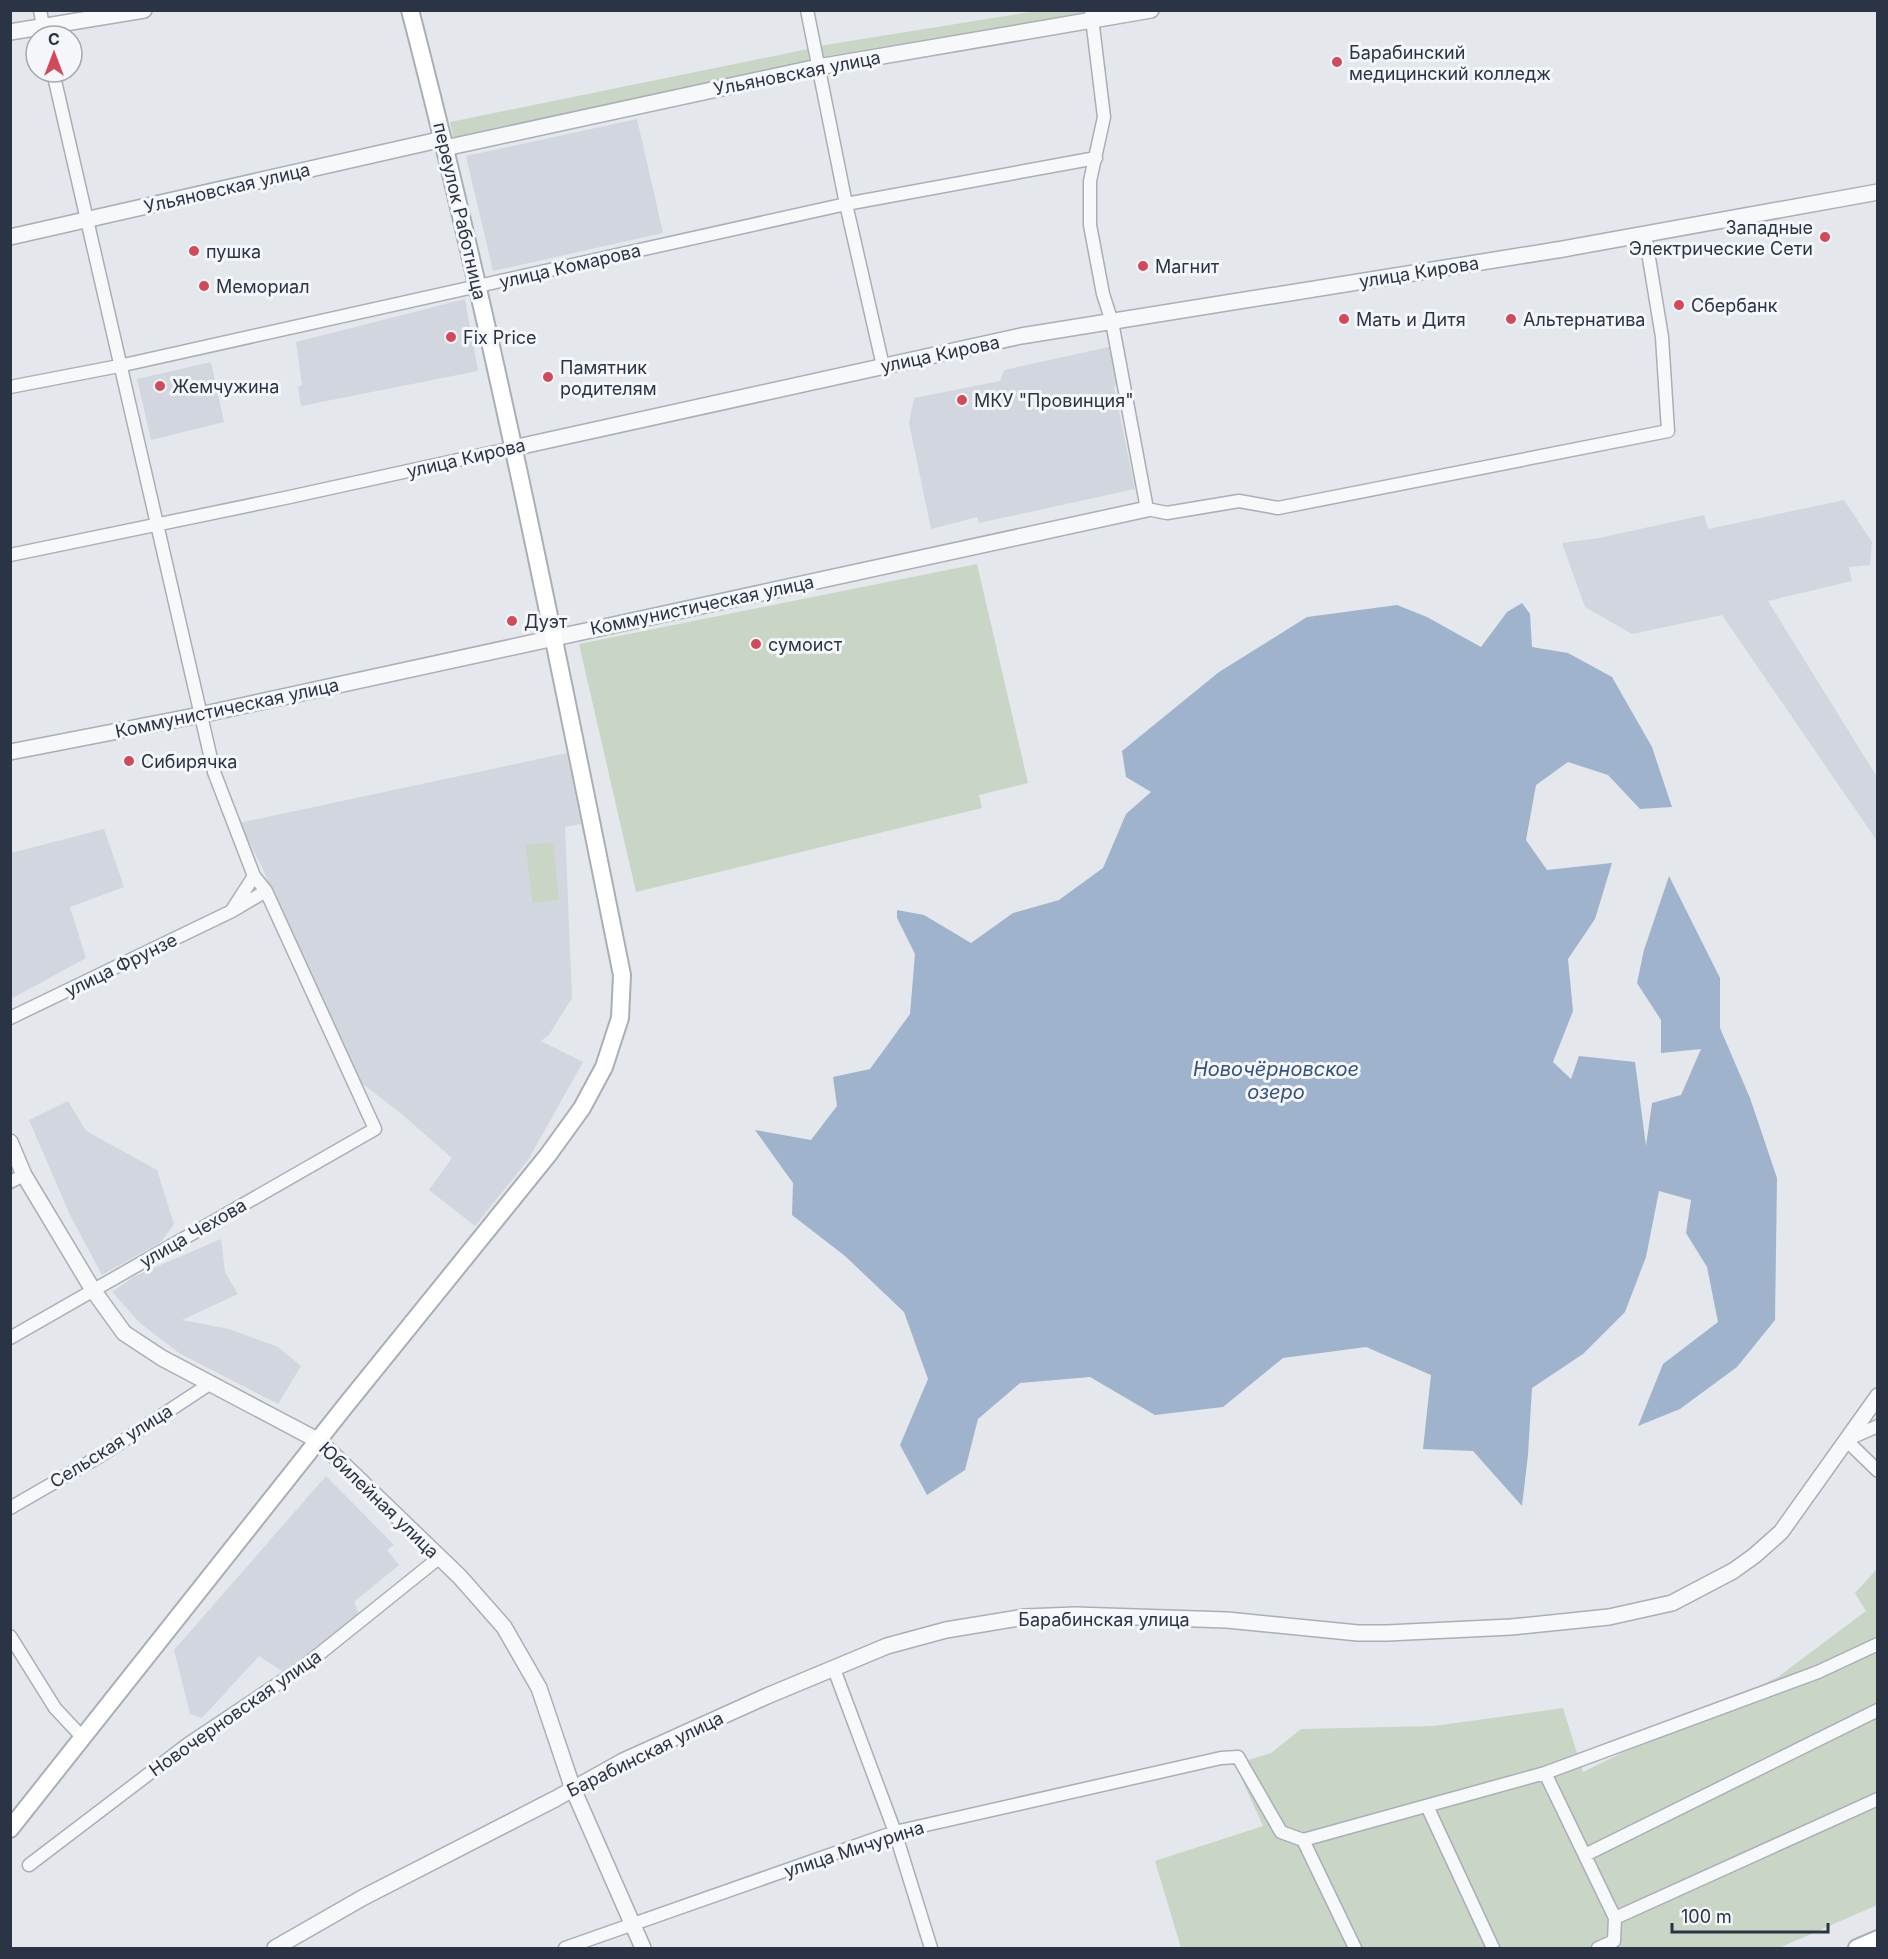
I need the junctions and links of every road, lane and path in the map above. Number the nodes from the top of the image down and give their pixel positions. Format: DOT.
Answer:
graph roads {
  1 [pos="144,10"];
  2 [pos="410,10"];
  3 [pos="807,10"];
  4 [pos="1150,10"];
  5 [pos="1091,16"];
  6 [pos="80,24"];
  7 [pos="818,67"];
  8 [pos="56,84"];
  9 [pos="444,144"];
  10 [pos="1096,158"];
  11 [pos="1878,192"];
  12 [pos="846,204"];
  13 [pos="86,220"];
  14 [pos="1645,234"];
  15 [pos="10,237"];
  16 [pos="478,287"];
  17 [pos="1112,322"];
  18 [pos="119,366"];
  19 [pos="883,366"];
  20 [pos="10,387"];
  21 [pos="513,447"];
  22 [pos="1147,509"];
  23 [pos="157,525"];
  24 [pos="10,555"];
  25 [pos="553,637"];
  26 [pos="200,715"];
  27 [pos="10,752"];
  28 [pos="254,876"];
  29 [pos="266,891"];
  30 [pos="232,911"];
  31 [pos="10,1018"];
  32 [pos="10,1142"];
  33 [pos="17,1178"];
  34 [pos="93,1290"];
  35 [pos="10,1338"];
  36 [pos="211,1383"];
  37 [pos="1878,1396"];
  38 [pos="1878,1426"];
  39 [pos="1846,1440"];
  40 [pos="319,1441"];
  41 [pos="1878,1471"];
  42 [pos="10,1508"];
  43 [pos="440,1557"];
  44 [pos="10,1636"];
  45 [pos="1878,1644"];
  46 [pos="834,1669"];
  47 [pos="1878,1710"];
  48 [pos="83,1738"];
  49 [pos="1545,1773"];
  50 [pos="573,1789"];
  51 [pos="1878,1799"];
  52 [pos="1427,1806"];
  53 [pos="10,1829"];
  54 [pos="895,1832"];
  55 [pos="1303,1840"];
  56 [pos="1585,1855"];
  57 [pos="28,1865"];
  58 [pos="1615,1918"];
  59 [pos="634,1924"];
  60 [pos="1878,1939"];
  61 [pos="293,1944"];
  62 [pos="275,1948"];
  63 [pos="565,1948"];
  64 [pos="643,1948"];
  65 [pos="931,1948"];
  66 [pos="1355,1948"];
  67 [pos="1493,1948"];
  68 [pos="1598,1948"];
  69 [pos="1857,1948"];
  1 -- 6 [label="street"];
  2 -- 9 [label="main road, переулок Работница"];
  3 -- 7 [label="street"];
  4 -- 5 [label="street, Ульяновская улица"];
  5 -- 7 [label="street, Ульяновская улица"];
  5 -- 10 [label="street"];
  7 -- 9 [label="street, Ульяновская улица"];
  7 -- 12 [label="street"];
  8 -- 13 [label="street"];
  9 -- 13 [label="street, Ульяновская улица"];
  9 -- 16 [label="main road, переулок Работница"];
  10 -- 12 [label="street, улица Комарова"];
  10 -- 17 [label="street"];
  11 -- 14 [label="street, улица Кирова"];
  12 -- 16 [label="street, улица Комарова"];
  12 -- 19 [label="street"];
  13 -- 15 [label="street, Ульяновская улица"];
  13 -- 18 [label="street"];
  14 -- 17 [label="street, улица Кирова"];
  14 -- 22 [label="street"];
  16 -- 18 [label="street, улица Комарова"];
  16 -- 21 [label="main road, переулок Работница"];
  17 -- 19 [label="street, улица Кирова"];
  17 -- 22 [label="street"];
  18 -- 20 [label="street, улица Комарова"];
  18 -- 23 [label="street"];
  19 -- 21 [label="street, улица Кирова"];
  21 -- 23 [label="street, улица Кирова"];
  21 -- 25 [label="main road, переулок Работница"];
  22 -- 25 [label="street, Коммунистическая улица"];
  23 -- 24 [label="street, улица Кирова"];
  23 -- 26 [label="street"];
  25 -- 26 [label="street, Коммунистическая улица"];
  25 -- 40 [label="main road, переулок Работница"];
  26 -- 27 [label="street, Коммунистическая улица"];
  26 -- 28 [label="street"];
  28 -- 29 [label="street"];
  28 -- 30 [label="street"];
  29 -- 30 [label="street, улица Фрунзе"];
  29 -- 34 [label="street, улица Чехова"];
  30 -- 31 [label="street, улица Фрунзе"];
  32 -- 33 [label="street, Юбилейная улица"];
  33 -- 34 [label="street, Юбилейная улица"];
  34 -- 35 [label="street, улица Чехова"];
  34 -- 36 [label="street, Юбилейная улица"];
  36 -- 40 [label="street, Юбилейная улица"];
  36 -- 42 [label="street, Сельская улица"];
  37 -- 39 [label="street, Барабинская улица"];
  38 -- 39 [label="street"];
  39 -- 41 [label="street"];
  39 -- 46 [label="street, Барабинская улица"];
  40 -- 43 [label="street, Юбилейная улица"];
  40 -- 48 [label="main road, переулок Работница"];
  43 -- 50 [label="street, Юбилейная улица"];
  43 -- 57 [label="street, Новочерновская улица"];
  44 -- 48 [label="street"];
  45 -- 49 [label="street"];
  46 -- 50 [label="street, Барабинская улица"];
  46 -- 54 [label="street"];
  47 -- 56 [label="street"];
  48 -- 53 [label="main road, переулок Работница"];
  49 -- 52 [label="street"];
  49 -- 56 [label="street"];
  50 -- 59 [label="street, Юбилейная улица"];
  50 -- 61 [label="street, Барабинская улица"];
  51 -- 58 [label="street"];
  52 -- 55 [label="street"];
  52 -- 67 [label="street"];
  54 -- 55 [label="street, улица Мичурина"];
  54 -- 59 [label="street, улица Мичурина"];
  54 -- 65 [label="street"];
  55 -- 66 [label="street"];
  56 -- 58 [label="street"];
  58 -- 68 [label="street"];
  59 -- 63 [label="street, улица Мичурина"];
  59 -- 64 [label="street, Юбилейная улица"];
  60 -- 69 [label="main road"];
  61 -- 62 [label="street, Барабинская улица"];
}
